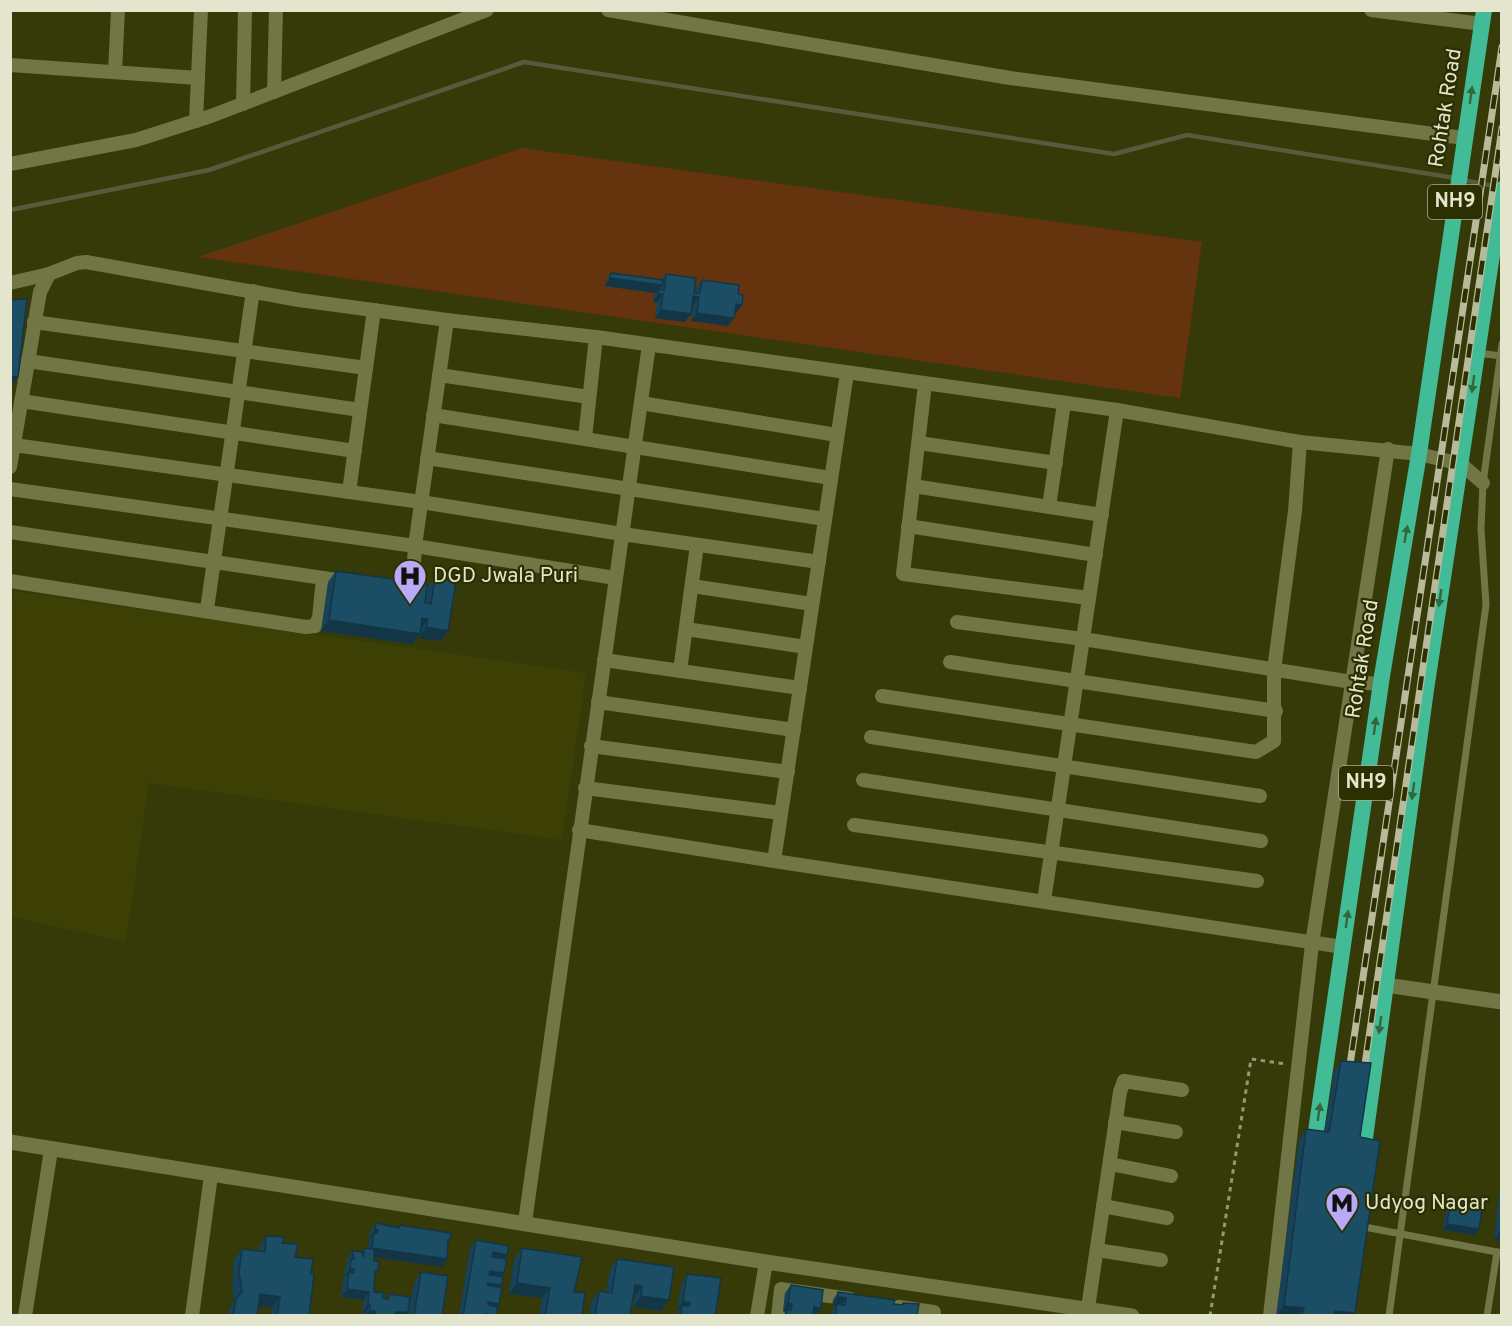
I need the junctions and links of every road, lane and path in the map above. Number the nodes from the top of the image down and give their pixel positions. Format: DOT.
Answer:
graph roads {
  1 [pos="118,10"];
  2 [pos="201,10"];
  3 [pos="245,10"];
  4 [pos="276,10"];
  5 [pos="443,10"];
  6 [pos="487,10"];
  7 [pos="608,10"];
  8 [pos="1371,10"];
  9 [pos="1483,17"];
  10 [pos="451,23"];
  11 [pos="10,65"];
  12 [pos="115,72"];
  13 [pos="198,78"];
  14 [pos="274,92"];
  15 [pos="243,104"];
  16 [pos="196,121"];
  17 [pos="1463,145"];
  18 [pos="10,164"];
  19 [pos="1502,189"];
  20 [pos="49,274"];
  21 [pos="10,283"];
  22 [pos="253,291"];
  23 [pos="374,310"];
  24 [pos="447,320"];
  25 [pos="34,322"];
  26 [pos="596,337"];
  27 [pos="1502,344"];
  28 [pos="649,345"];
  29 [pos="245,350"];
  30 [pos="1477,353"];
  31 [pos="1501,356"];
  32 [pos="27,361"];
  33 [pos="366,368"];
  34 [pos="847,373"];
  35 [pos="439,375"];
  36 [pos="925,384"];
  37 [pos="239,390"];
  38 [pos="589,397"];
  39 [pos="21,400"];
  40 [pos="641,403"];
  41 [pos="1064,403"];
  42 [pos="360,410"];
  43 [pos="1117,410"];
  44 [pos="433,415"];
  45 [pos="233,433"];
  46 [pos="837,435"];
  47 [pos="585,438"];
  48 [pos="918,442"];
  49 [pos="1300,442"];
  50 [pos="14,445"];
  51 [pos="634,445"];
  52 [pos="1388,449"];
  53 [pos="355,451"];
  54 [pos="1419,454"];
  55 [pos="427,458"];
  56 [pos="1056,463"];
  57 [pos="1461,464"];
  58 [pos="10,467"];
  59 [pos="226,476"];
  60 [pos="831,478"];
  61 [pos="1483,483"];
  62 [pos="913,486"];
  63 [pos="628,488"];
  64 [pos="10,489"];
  65 [pos="349,492"];
  66 [pos="421,502"];
  67 [pos="1049,507"];
  68 [pos="1102,515"];
  69 [pos="825,519"];
  70 [pos="220,520"];
  71 [pos="908,526"];
  72 [pos="10,532"];
  73 [pos="622,534"];
  74 [pos="697,545"];
  75 [pos="415,546"];
  76 [pos="1096,555"];
  77 [pos="214,561"];
  78 [pos="819,562"];
  79 [pos="323,578"];
  80 [pos="615,578"];
  81 [pos="10,581"];
  82 [pos="367,585"];
  83 [pos="692,586"];
  84 [pos="388,589"];
  85 [pos="1089,598"];
  86 [pos="812,604"];
  87 [pos="207,609"];
  88 [pos="957,622"];
  89 [pos="686,629"];
  90 [pos="1083,639"];
  91 [pos="806,647"];
  92 [pos="604,660"];
  93 [pos="950,662"];
  94 [pos="1274,670"];
  95 [pos="680,671"];
  96 [pos="1077,682"];
  97 [pos="1352,682"];
  98 [pos="1381,684"];
  99 [pos="800,688"];
  100 [pos="882,696"];
  101 [pos="598,702"];
  102 [pos="1276,711"];
  103 [pos="1071,725"];
  104 [pos="794,730"];
  105 [pos="872,737"];
  106 [pos="591,746"];
  107 [pos="1064,767"];
  108 [pos="788,772"];
  109 [pos="863,780"];
  110 [pos="585,788"];
  111 [pos="1260,796"];
  112 [pos="1058,810"];
  113 [pos="781,813"];
  114 [pos="854,825"];
  115 [pos="579,830"];
  116 [pos="1261,841"];
  117 [pos="1052,853"];
  118 [pos="774,861"];
  119 [pos="1257,881"];
  120 [pos="1044,901"];
  121 [pos="1312,944"];
  122 [pos="1343,947"];
  123 [pos="1386,985"];
  124 [pos="1435,993"];
  125 [pos="1502,1002"];
  126 [pos="1295,1066"];
  127 [pos="1182,1090"];
  128 [pos="1115,1122"];
  129 [pos="1176,1132"];
  130 [pos="10,1142"];
  131 [pos="51,1150"];
  132 [pos="1110,1164"];
  133 [pos="1310,1171"];
  134 [pos="211,1175"];
  135 [pos="1171,1176"];
  136 [pos="1359,1179"];
  137 [pos="1103,1206"];
  138 [pos="1167,1218"];
  139 [pos="1354,1219"];
  140 [pos="525,1222"];
  141 [pos="1400,1234"];
  142 [pos="1350,1246"];
  143 [pos="1097,1250"];
  144 [pos="1499,1252"];
  145 [pos="1161,1260"];
  146 [pos="766,1262"];
  147 [pos="863,1301"];
  148 [pos="886,1305"];
  149 [pos="1088,1308"];
  150 [pos="25,1316"];
  151 [pos="192,1316"];
  152 [pos="757,1316"];
  153 [pos="778,1316"];
  154 [pos="933,1316"];
  155 [pos="1132,1316"];
  156 [pos="1210,1316"];
  157 [pos="1270,1316"];
  158 [pos="1389,1316"];
  159 [pos="1487,1316"];
  1 -- 12 [label="street"];
  2 -- 13 [label="street"];
  3 -- 15 [label="street"];
  4 -- 14 [label="street"];
  5 -- 10 [label="street"];
  6 -- 10 [label="street"];
  7 -- 17 [label="street"];
  8 -- 9 [label="street"];
  17 -- 9 [label="highway, Rohtak Road / NH9, one-way"];
  10 -- 14 [label="street"];
  11 -- 12 [label="street"];
  12 -- 13 [label="street"];
  13 -- 16 [label="street"];
  14 -- 15 [label="street"];
  15 -- 16 [label="street"];
  16 -- 18 [label="street"];
  17 -- 54 [label="highway, Rohtak Road / NH9"];
  19 -- 30 [label="highway, NH9"];
  20 -- 21 [label="street"];
  20 -- 22 [label="street"];
  20 -- 25 [label="street"];
  22 -- 23 [label="street"];
  22 -- 29 [label="street"];
  23 -- 24 [label="street"];
  23 -- 33 [label="street"];
  24 -- 26 [label="street"];
  24 -- 35 [label="street"];
  25 -- 29 [label="street"];
  25 -- 32 [label="street"];
  26 -- 28 [label="street"];
  26 -- 38 [label="street"];
  27 -- 31 [label="lane"];
  28 -- 34 [label="street"];
  28 -- 40 [label="street"];
  29 -- 33 [label="street"];
  29 -- 37 [label="street"];
  30 -- 31 [label="lane"];
  30 -- 57 [label="highway, NH9, one-way"];
  31 -- 61 [label="lane"];
  32 -- 37 [label="street"];
  32 -- 39 [label="street"];
  33 -- 42 [label="street"];
  34 -- 36 [label="street"];
  34 -- 46 [label="street"];
  35 -- 38 [label="street"];
  35 -- 44 [label="street"];
  36 -- 41 [label="street"];
  36 -- 48 [label="street"];
  37 -- 42 [label="street"];
  37 -- 45 [label="street"];
  38 -- 47 [label="street"];
  39 -- 45 [label="street"];
  39 -- 50 [label="street"];
  40 -- 46 [label="street"];
  40 -- 51 [label="street"];
  41 -- 43 [label="street"];
  41 -- 56 [label="street"];
  42 -- 53 [label="street"];
  43 -- 49 [label="street"];
  43 -- 68 [label="street"];
  44 -- 47 [label="street"];
  44 -- 55 [label="street"];
  45 -- 53 [label="street"];
  45 -- 59 [label="street"];
  46 -- 60 [label="street"];
  47 -- 51 [label="street"];
  48 -- 56 [label="street"];
  48 -- 62 [label="street"];
  49 -- 52 [label="street"];
  49 -- 94 [label="street"];
  50 -- 58 [label="street"];
  50 -- 59 [label="street"];
  51 -- 60 [label="street"];
  51 -- 63 [label="street"];
  52 -- 54 [label="street"];
  52 -- 97 [label="street"];
  53 -- 65 [label="street"];
  54 -- 57 [label="street"];
  98 -- 54 [label="highway, Rohtak Road / NH9, one-way"];
  55 -- 63 [label="street"];
  55 -- 66 [label="street"];
  56 -- 67 [label="street"];
  57 -- 61 [label="street"];
  57 -- 123 [label="highway, NH9, one-way"];
  59 -- 65 [label="street"];
  59 -- 70 [label="street"];
  60 -- 69 [label="street"];
  61 -- 124 [label="lane"];
  62 -- 67 [label="street"];
  62 -- 71 [label="street"];
  63 -- 69 [label="street"];
  63 -- 73 [label="street"];
  64 -- 70 [label="street"];
  65 -- 66 [label="street"];
  66 -- 73 [label="street"];
  66 -- 75 [label="street"];
  67 -- 68 [label="street"];
  68 -- 76 [label="street"];
  69 -- 78 [label="street"];
  70 -- 75 [label="street"];
  70 -- 77 [label="street"];
  71 -- 76 [label="street"];
  71 -- 85 [label="street"];
  72 -- 77 [label="street"];
  73 -- 74 [label="street"];
  73 -- 80 [label="street"];
  74 -- 78 [label="street"];
  74 -- 83 [label="street"];
  75 -- 80 [label="street"];
  75 -- 84 [label="street"];
  76 -- 85 [label="street"];
  77 -- 79 [label="street"];
  77 -- 87 [label="street"];
  78 -- 86 [label="street"];
  79 -- 82 [label="street"];
  79 -- 87 [label="street"];
  80 -- 92 [label="street"];
  81 -- 87 [label="street"];
  83 -- 86 [label="street"];
  83 -- 89 [label="street"];
  85 -- 90 [label="street"];
  86 -- 91 [label="street"];
  88 -- 90 [label="street"];
  89 -- 91 [label="street"];
  89 -- 95 [label="street"];
  90 -- 94 [label="street"];
  90 -- 96 [label="street"];
  91 -- 99 [label="street"];
  92 -- 95 [label="street"];
  92 -- 101 [label="street"];
  93 -- 96 [label="street"];
  94 -- 97 [label="street"];
  94 -- 102 [label="street"];
  95 -- 99 [label="street"];
  96 -- 102 [label="street"];
  96 -- 103 [label="street"];
  97 -- 98 [label="street"];
  97 -- 121 [label="street"];
  122 -- 98 [label="highway, Rohtak Road / NH9, one-way"];
  99 -- 104 [label="street"];
  100 -- 103 [label="street"];
  101 -- 104 [label="street"];
  101 -- 106 [label="street"];
  102 -- 103 [label="street"];
  103 -- 107 [label="street"];
  104 -- 108 [label="street"];
  105 -- 107 [label="street"];
  106 -- 108 [label="street"];
  106 -- 110 [label="street"];
  107 -- 111 [label="street"];
  107 -- 112 [label="street"];
  108 -- 113 [label="street"];
  109 -- 112 [label="street"];
  110 -- 113 [label="street"];
  110 -- 115 [label="street"];
  112 -- 116 [label="street"];
  112 -- 117 [label="street"];
  113 -- 118 [label="street"];
  114 -- 117 [label="street"];
  115 -- 118 [label="street"];
  115 -- 140 [label="street"];
  117 -- 119 [label="street"];
  117 -- 120 [label="street"];
  118 -- 120 [label="street"];
  120 -- 121 [label="street"];
  121 -- 122 [label="street"];
  121 -- 157 [label="street"];
  133 -- 122 [label="highway, Rohtak Road / NH9, one-way"];
  123 -- 124 [label="street"];
  123 -- 136 [label="highway, NH9, one-way"];
  124 -- 125 [label="street"];
  124 -- 141 [label="lane"];
  126 -- 156 [label="path"];
  127 -- 128 [label="street"];
  128 -- 129 [label="street"];
  128 -- 132 [label="street"];
  130 -- 131 [label="street"];
  131 -- 134 [label="street"];
  131 -- 150 [label="street"];
  132 -- 135 [label="street"];
  132 -- 137 [label="street"];
  134 -- 140 [label="street"];
  134 -- 151 [label="street"];
  137 -- 138 [label="street"];
  137 -- 143 [label="street"];
  139 -- 141 [label="lane"];
  139 -- 142 [label="highway"];
  140 -- 146 [label="street"];
  141 -- 144 [label="lane"];
  141 -- 158 [label="lane"];
  143 -- 145 [label="street"];
  143 -- 149 [label="street"];
  144 -- 159 [label="lane"];
  146 -- 149 [label="street"];
  146 -- 152 [label="street"];
  147 -- 153 [label="street"];
  148 -- 154 [label="street"];
  149 -- 155 [label="street"];
}
